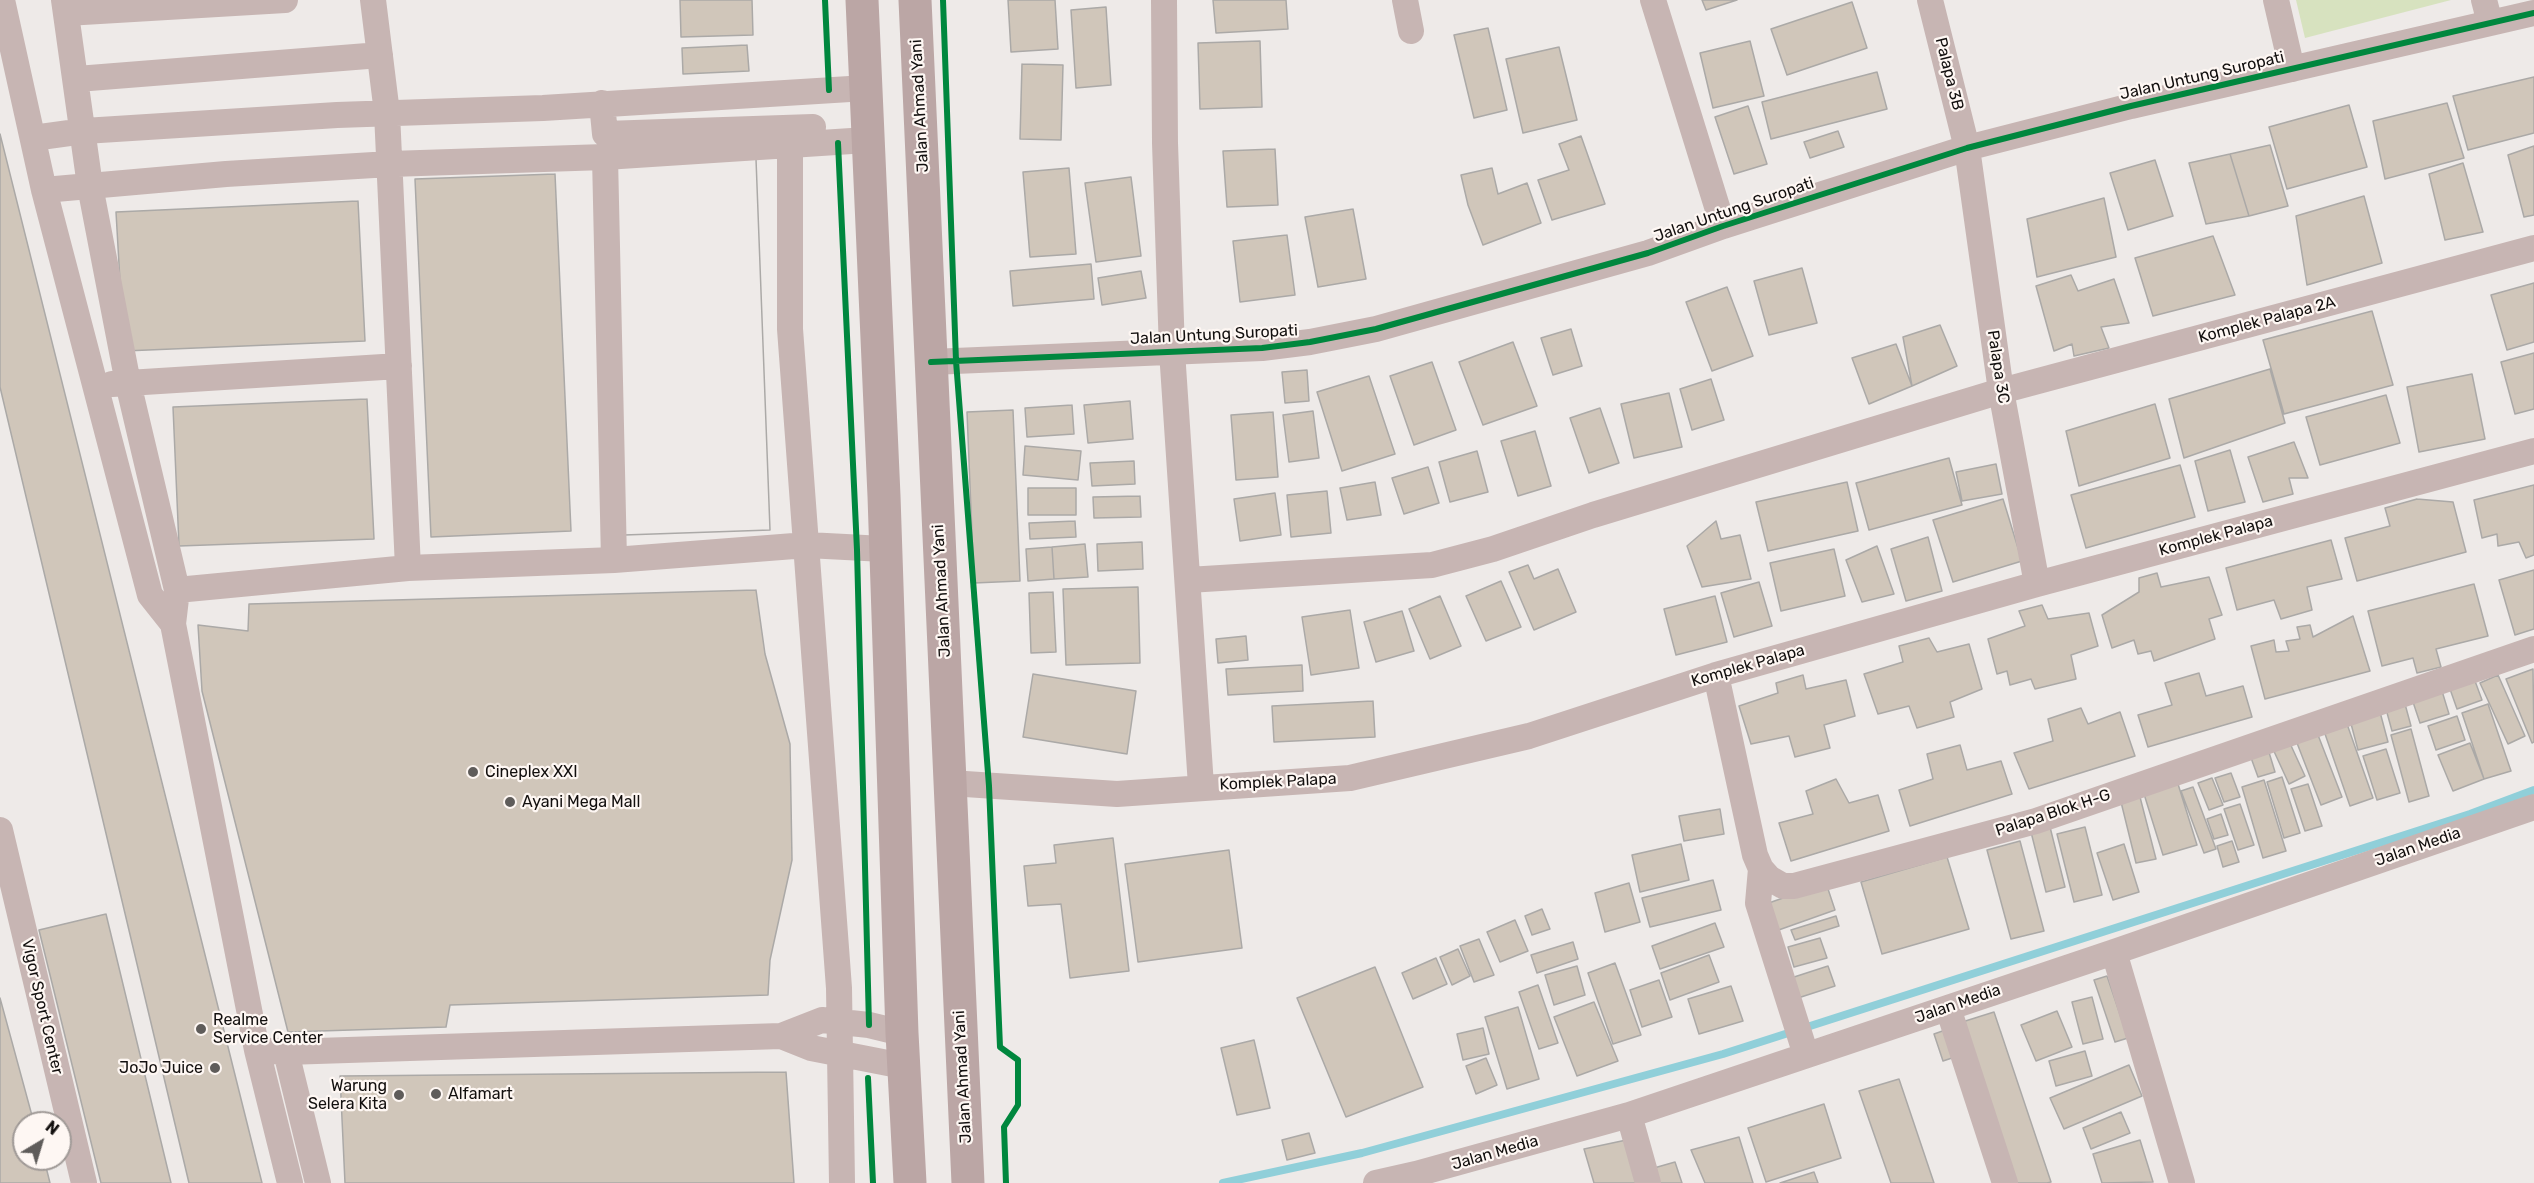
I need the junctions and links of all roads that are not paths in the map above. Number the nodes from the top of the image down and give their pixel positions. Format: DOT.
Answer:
graph roads {
  1 [pos="2,0"];
  2 [pos="285,0"];
  3 [pos="373,0"];
  4 [pos="862,0"];
  5 [pos="915,0"];
  6 [pos="1164,0"];
  7 [pos="1405,0"];
  8 [pos="1653,0"];
  9 [pos="1930,0"];
  10 [pos="2276,0"];
  11 [pos="65,7"];
  12 [pos="2487,12"];
  13 [pos="2534,13"];
  14 [pos="1411,31"];
  15 [pos="380,55"];
  16 [pos="2292,69"];
  17 [pos="77,78"];
  18 [pos="603,110"];
  19 [pos="387,113"];
  20 [pos="867,114"];
  21 [pos="84,131"];
  22 [pos="33,138"];
  23 [pos="790,145"];
  24 [pos="1967,148"];
  25 [pos="605,158"];
  26 [pos="390,164"];
  27 [pos="90,186"];
  28 [pos="44,190"];
  29 [pos="1723,226"];
  30 [pos="2534,248"];
  31 [pos="1172,351"];
  32 [pos="931,362"];
  33 [pos="399,366"];
  34 [pos="128,383"];
  35 [pos="96,384"];
  36 [pos="2001,391"];
  37 [pos="2534,451"];
  38 [pos="807,545"];
  39 [pos="884,549"];
  40 [pos="614,560"];
  41 [pos="408,568"];
  42 [pos="1188,580"];
  43 [pos="2037,584"];
  44 [pos="177,590"];
  45 [pos="173,624"];
  46 [pos="2534,649"];
  47 [pos="1716,675"];
  48 [pos="950,783"];
  49 [pos="1201,786"];
  50 [pos="2534,807"];
  51 [pos="0,830"];
  52 [pos="1761,869"];
  53 [pos="2114,952"];
  54 [pos="1948,1008"];
  55 [pos="840,1020"];
  56 [pos="902,1034"];
  57 [pos="781,1036"];
  58 [pos="257,1050"];
  59 [pos="286,1052"];
  60 [pos="840,1054"];
  61 [pos="1806,1055"];
  62 [pos="903,1066"];
  63 [pos="1629,1115"];
  64 [pos="1417,1179"];
  65 [pos="84,1183"];
  66 [pos="290,1183"];
  67 [pos="318,1183"];
  68 [pos="842,1183"];
  69 [pos="910,1183"];
  70 [pos="968,1183"];
  71 [pos="1376,1183"];
  72 [pos="1648,1183"];
  73 [pos="2005,1183"];
  74 [pos="2182,1183"];
  1 -- 22 [label="street"];
  2 -- 11 [label="street"];
  3 -- 15 [label="street"];
  4 -- 20 [label="highway"];
  5 -- 32 [label="highway, Jalan Ahmad Yani"];
  6 -- 31 [label="street"];
  7 -- 14 [label="street"];
  8 -- 29 [label="street"];
  9 -- 24 [label="street, Palapa 3B"];
  10 -- 16 [label="street"];
  11 -- 17 [label="street"];
  12 -- 13 [label="street, Jalan Untung Suropati"];
  12 -- 16 [label="street, Jalan Untung Suropati"];
  15 -- 17 [label="street"];
  15 -- 19 [label="street"];
  16 -- 24 [label="street, Jalan Untung Suropati"];
  17 -- 21 [label="street"];
  18 -- 19 [label="street"];
  18 -- 20 [label="street"];
  18 -- 20 [label="street"];
  19 -- 21 [label="street"];
  19 -- 26 [label="street"];
  20 -- 23 [label="street"];
  20 -- 39 [label="highway"];
  21 -- 22 [label="street"];
  21 -- 27 [label="street"];
  22 -- 28 [label="street"];
  23 -- 25 [label="street"];
  23 -- 38 [label="street"];
  24 -- 29 [label="street, Jalan Untung Suropati"];
  24 -- 36 [label="street, Palapa 3C"];
  25 -- 26 [label="street"];
  25 -- 40 [label="street"];
  26 -- 27 [label="street"];
  26 -- 33 [label="street"];
  27 -- 28 [label="street"];
  27 -- 34 [label="street"];
  28 -- 35 [label="street"];
  29 -- 31 [label="street, Jalan Untung Suropati"];
  30 -- 36 [label="street, Komplek Palapa 2A"];
  31 -- 32 [label="street, Jalan Untung Suropati"];
  31 -- 42 [label="street"];
  32 -- 48 [label="highway, Jalan Ahmad Yani"];
  33 -- 34 [label="street"];
  33 -- 41 [label="street"];
  34 -- 35 [label="street"];
  34 -- 44 [label="street"];
  35 -- 45 [label="street"];
  36 -- 42 [label="street, Komplek Palapa 2A"];
  36 -- 43 [label="street, Palapa 3C"];
  37 -- 43 [label="street, Komplek Palapa"];
  38 -- 39 [label="street"];
  38 -- 40 [label="street"];
  38 -- 55 [label="street"];
  39 -- 56 [label="highway"];
  40 -- 41 [label="street"];
  41 -- 44 [label="street"];
  42 -- 49 [label="street"];
  43 -- 47 [label="street, Komplek Palapa"];
  44 -- 45 [label="street"];
  45 -- 58 [label="street"];
  46 -- 52 [label="street, Palapa Blok H-G"];
  47 -- 49 [label="street, Komplek Palapa"];
  47 -- 52 [label="street"];
  48 -- 49 [label="street, Komplek Palapa"];
  48 -- 70 [label="highway, Jalan Ahmad Yani"];
  50 -- 53 [label="street, Jalan Media"];
  51 -- 65 [label="street, Vigor Sport Center"];
  52 -- 61 [label="street"];
  53 -- 54 [label="street, Jalan Media"];
  53 -- 74 [label="street"];
  54 -- 61 [label="street, Jalan Media"];
  54 -- 73 [label="street"];
  55 -- 56 [label="street"];
  55 -- 57 [label="street"];
  55 -- 60 [label="street"];
  56 -- 62 [label="highway"];
  57 -- 59 [label="street"];
  57 -- 60 [label="street"];
  58 -- 59 [label="street"];
  58 -- 66 [label="street"];
  59 -- 67 [label="street"];
  60 -- 62 [label="street"];
  60 -- 68 [label="street"];
  61 -- 63 [label="street, Jalan Media"];
  62 -- 69 [label="highway"];
  63 -- 64 [label="street, Jalan Media"];
  63 -- 72 [label="street"];
  64 -- 71 [label="street, Jalan Media"];
}
